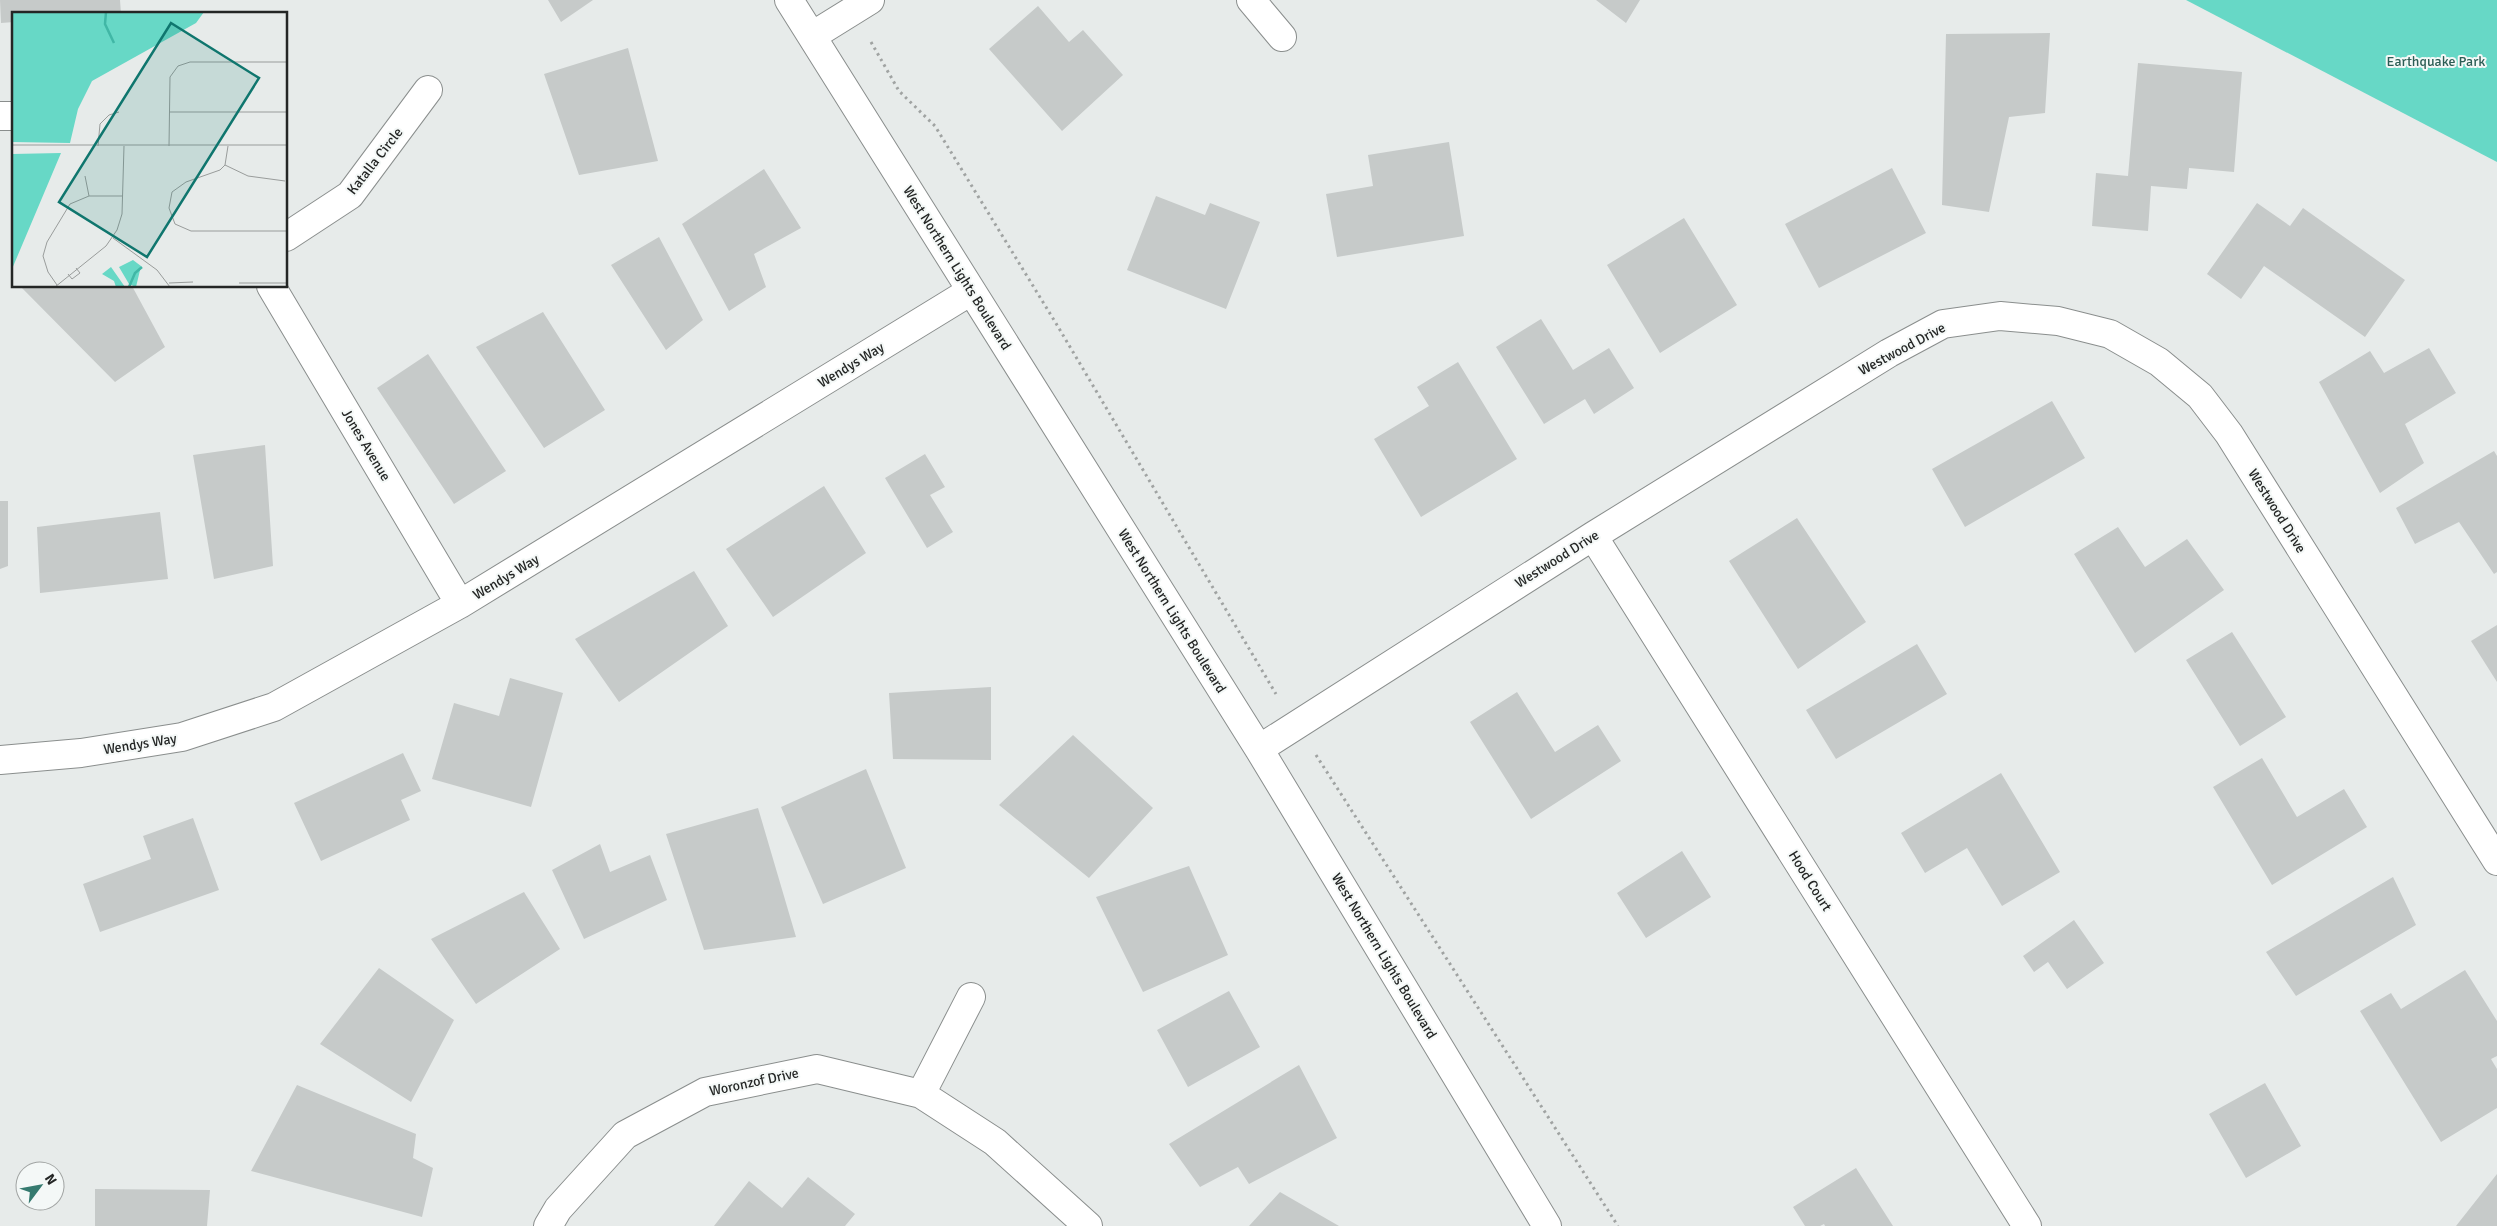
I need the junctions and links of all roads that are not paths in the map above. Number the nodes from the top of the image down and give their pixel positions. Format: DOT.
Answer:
graph roads {
  1 [pos="790,0"];
  2 [pos="1251,0"];
  3 [pos="861,5"];
  4 [pos="812,36"];
  5 [pos="1282,37"];
  6 [pos="428,90"];
  7 [pos="288,236"];
  8 [pos="272,288"];
  9 [pos="971,291"];
  10 [pos="1593,536"];
  11 [pos="460,604"];
  12 [pos="1259,749"];
  13 [pos="0,760"];
  14 [pos="2497,860"];
  15 [pos="971,997"];
  16 [pos="921,1094"];
  17 [pos="548,1226"];
  18 [pos="1088,1226"];
  19 [pos="1547,1226"];
  20 [pos="2027,1226"];
  1 -- 4 [label="street, West Northern Lights Boulevard"];
  2 -- 5 [label="street"];
  3 -- 4 [label="street"];
  4 -- 9 [label="street, West Northern Lights Boulevard"];
  6 -- 7 [label="street, Katalla Circle"];
  8 -- 11 [label="street, Jones Avenue"];
  9 -- 11 [label="street, Wendys Way"];
  9 -- 12 [label="street, West Northern Lights Boulevard"];
  10 -- 12 [label="street, Westwood Drive"];
  10 -- 14 [label="street, Westwood Drive"];
  10 -- 20 [label="street, Hood Court"];
  11 -- 13 [label="street, Wendys Way"];
  12 -- 19 [label="street, West Northern Lights Boulevard"];
  15 -- 16 [label="street"];
  16 -- 17 [label="street, Woronzof Drive"];
  16 -- 18 [label="street, Woronzof Drive"];
}
